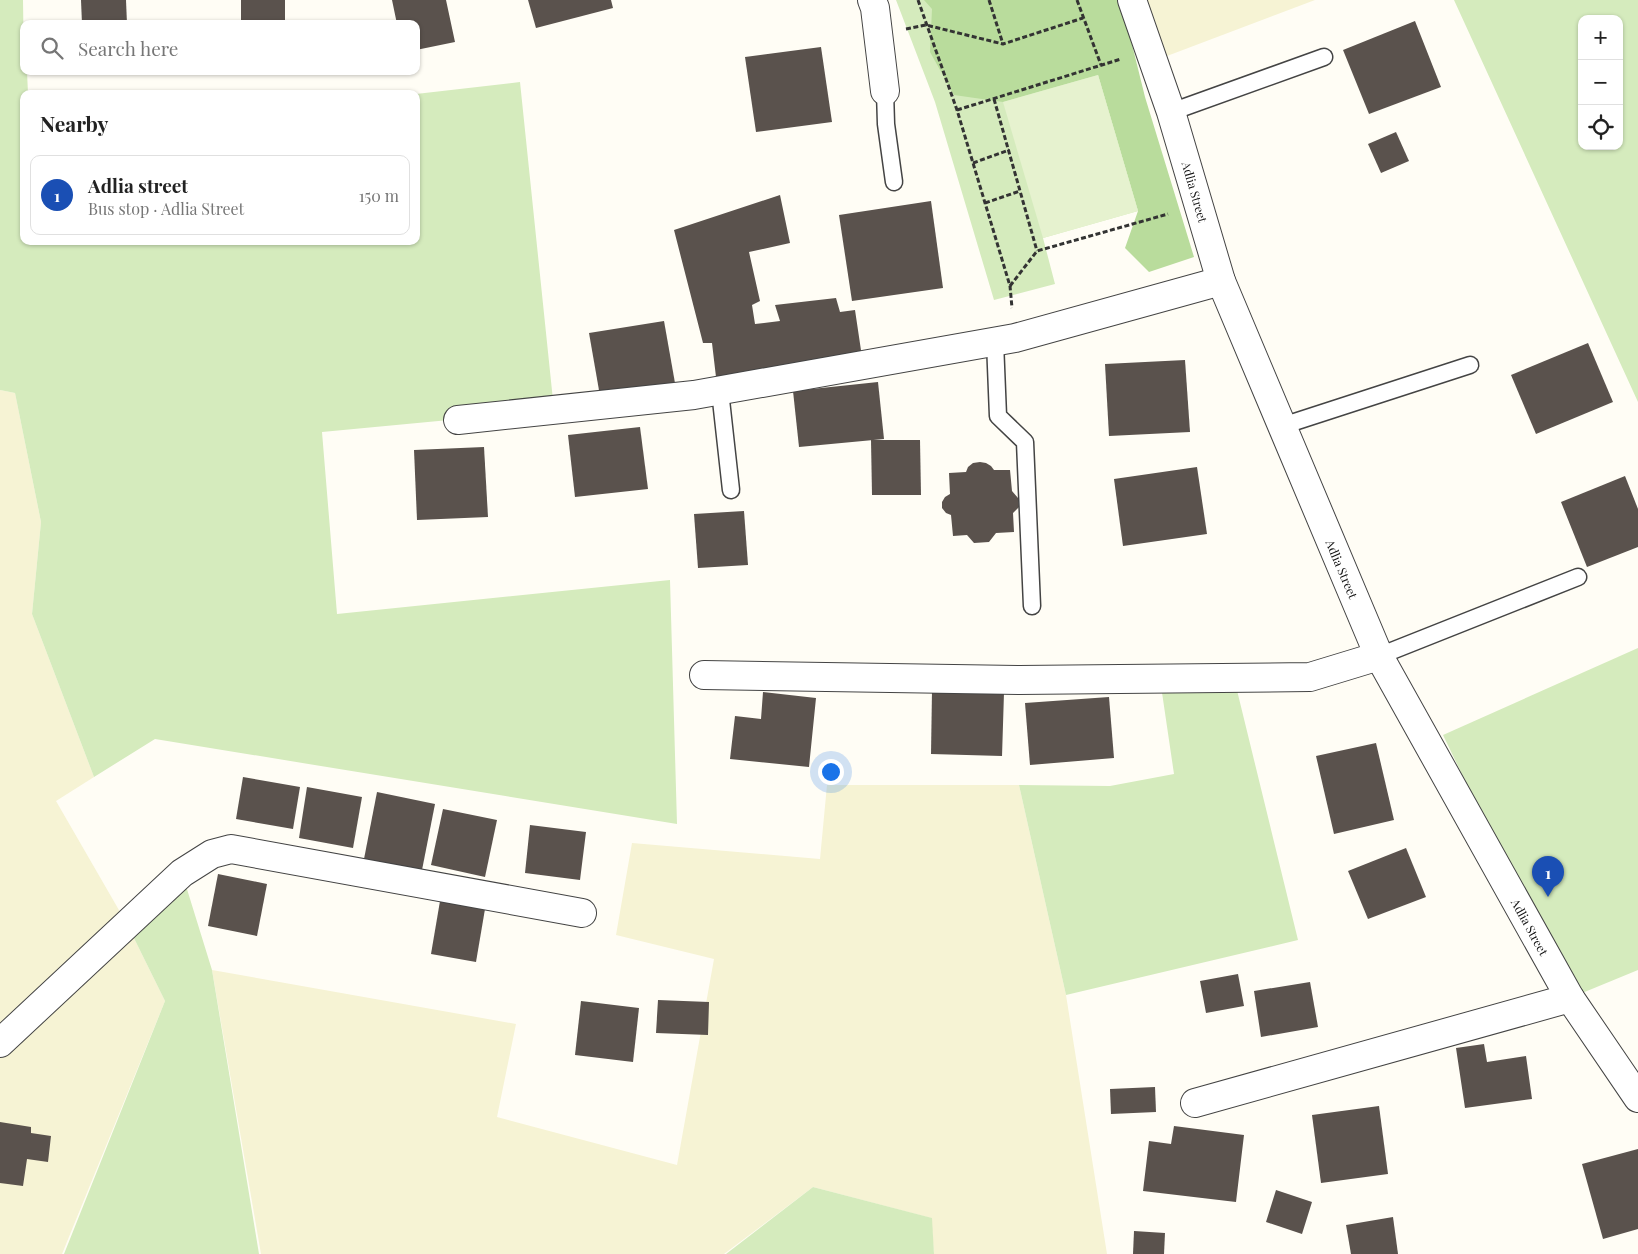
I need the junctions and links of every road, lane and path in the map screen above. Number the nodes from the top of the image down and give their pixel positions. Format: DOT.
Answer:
graph roads {
  1 [pos="872,0"];
  2 [pos="918,0"];
  3 [pos="990,0"];
  4 [pos="1077,0"];
  5 [pos="1132,0"];
  6 [pos="1084,18"];
  7 [pos="926,25"];
  8 [pos="878,35"];
  9 [pos="1003,44"];
  10 [pos="1324,57"];
  11 [pos="1122,58"];
  12 [pos="1101,65"];
  13 [pos="885,91"];
  14 [pos="994,99"];
  15 [pos="957,110"];
  16 [pos="1171,112"];
  17 [pos="1009,150"];
  18 [pos="973,163"];
  19 [pos="894,182"];
  20 [pos="1020,191"];
  21 [pos="985,203"];
  22 [pos="1168,214"];
  23 [pos="1037,251"];
  24 [pos="1221,281"];
  25 [pos="1010,286"];
  26 [pos="1005,340"];
  27 [pos="1470,365"];
  28 [pos="720,391"];
  29 [pos="458,420"];
  30 [pos="1282,426"];
  31 [pos="731,490"];
  32 [pos="1578,577"];
  33 [pos="1032,606"];
  34 [pos="1379,656"];
  35 [pos="704,675"];
  36 [pos="582,914"];
  37 [pos="1570,998"];
  38 [pos="0,1043"];
  39 [pos="1638,1098"];
  40 [pos="1195,1103"];
  1 -- 8 [label="street"];
  2 -- 7 [label="path"];
  3 -- 9 [label="path"];
  4 -- 6 [label="path"];
  5 -- 16 [label="street, Adlia Street"];
  6 -- 9 [label="path"];
  6 -- 12 [label="path"];
  7 -- 8 [label="path"];
  7 -- 9 [label="path"];
  7 -- 15 [label="path"];
  8 -- 13 [label="street"];
  10 -- 16 [label="lane"];
  11 -- 12 [label="path"];
  12 -- 14 [label="path"];
  13 -- 19 [label="lane"];
  14 -- 15 [label="path"];
  14 -- 17 [label="path"];
  15 -- 18 [label="path"];
  16 -- 24 [label="street, Adlia Street"];
  17 -- 18 [label="path"];
  17 -- 20 [label="path"];
  18 -- 21 [label="path"];
  20 -- 21 [label="path"];
  20 -- 23 [label="path"];
  21 -- 25 [label="path"];
  22 -- 23 [label="path"];
  23 -- 25 [label="path"];
  24 -- 26 [label="street"];
  24 -- 30 [label="street, Adlia Street"];
  25 -- 26 [label="path"];
  26 -- 28 [label="street"];
  26 -- 33 [label="lane"];
  27 -- 30 [label="lane"];
  28 -- 29 [label="street"];
  28 -- 31 [label="lane"];
  30 -- 34 [label="street, Adlia Street"];
  32 -- 34 [label="lane"];
  34 -- 35 [label="street"];
  34 -- 37 [label="street, Adlia Street"];
  36 -- 38 [label="street"];
  37 -- 39 [label="street, Adlia Street"];
  37 -- 40 [label="street"];
}
